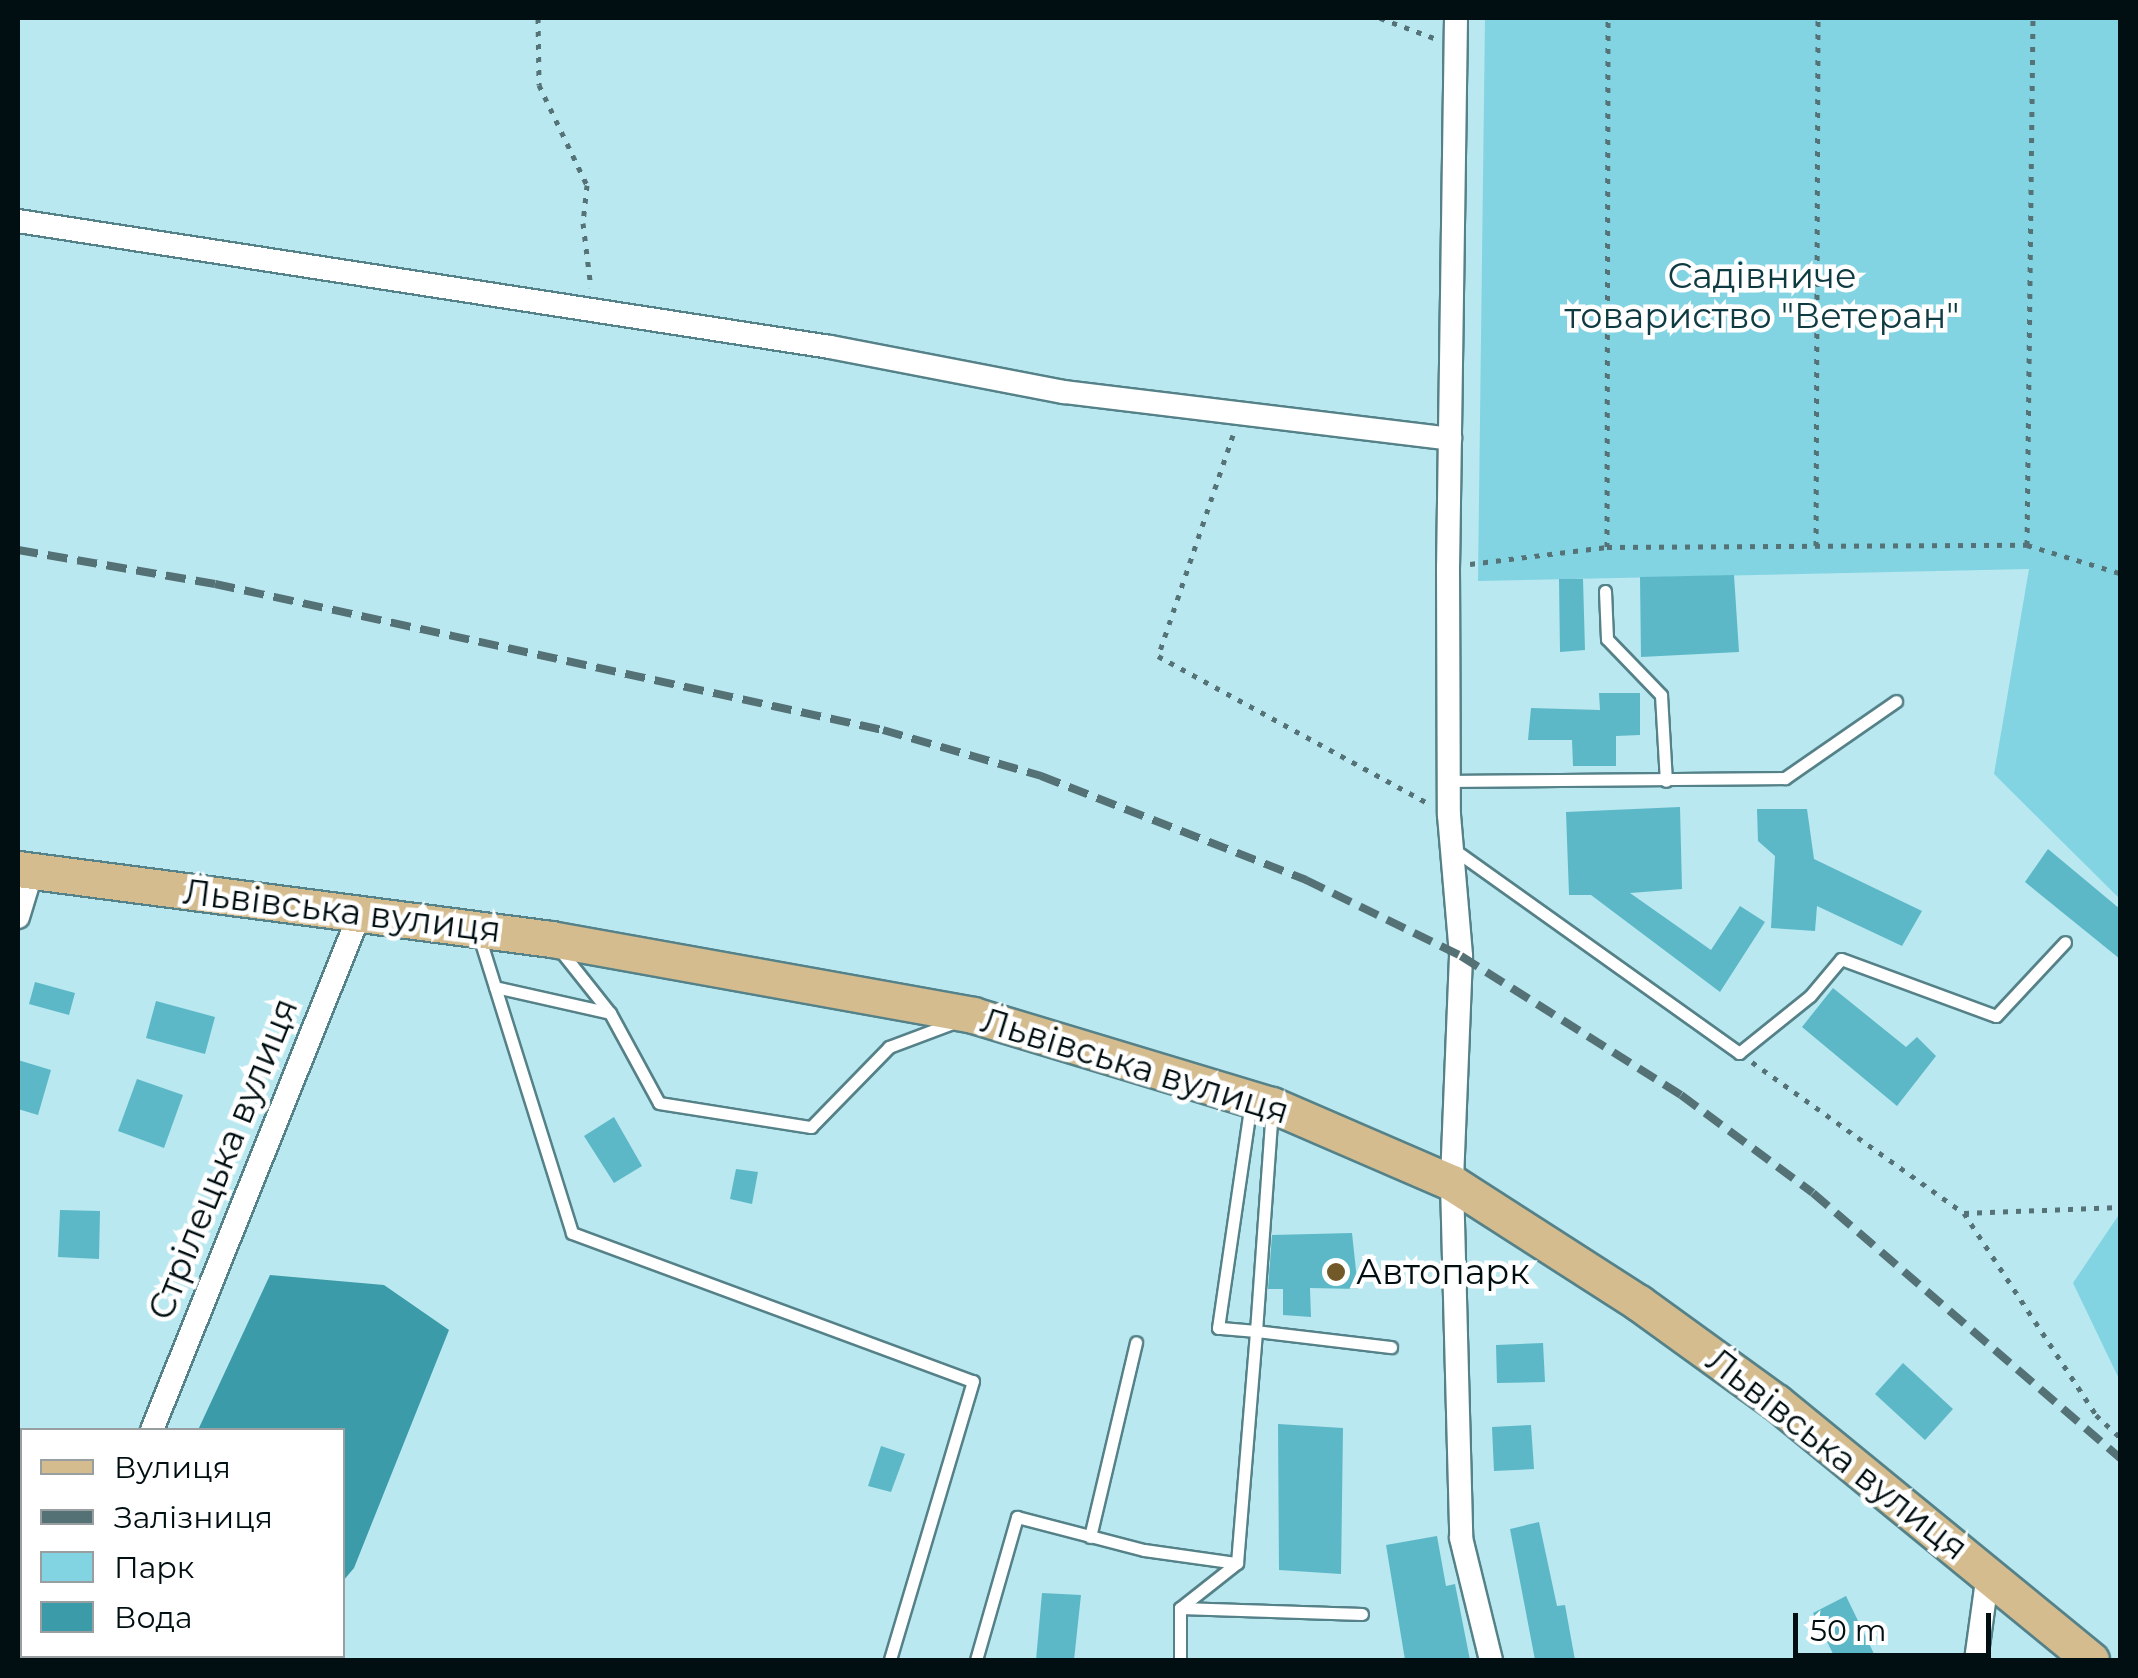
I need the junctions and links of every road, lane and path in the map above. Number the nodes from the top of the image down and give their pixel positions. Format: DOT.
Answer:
graph roads {
  1 [pos="538,18"];
  2 [pos="1380,18"];
  3 [pos="1456,18"];
  4 [pos="1608,18"];
  5 [pos="1818,18"];
  6 [pos="2034,18"];
  7 [pos="1456,46"];
  8 [pos="18,221"];
  9 [pos="594,311"];
  10 [pos="1241,413"];
  11 [pos="1450,438"];
  12 [pos="2027,544"];
  13 [pos="1816,546"];
  14 [pos="1606,548"];
  15 [pos="1448,567"];
  16 [pos="2120,573"];
  17 [pos="1604,591"];
  18 [pos="1896,702"];
  19 [pos="1450,781"];
  20 [pos="1666,781"];
  21 [pos="1449,815"];
  22 [pos="1456,851"];
  23 [pos="25,870"];
  24 [pos="360,913"];
  25 [pos="18,917"];
  26 [pos="477,929"];
  27 [pos="551,939"];
  28 [pos="2065,942"];
  29 [pos="495,987"];
  30 [pos="610,1013"];
  31 [pos="973,1015"];
  32 [pos="1739,1053"];
  33 [pos="1262,1102"];
  34 [pos="1452,1184"];
  35 [pos="2120,1207"];
  36 [pos="1964,1213"];
  37 [pos="1256,1332"];
  38 [pos="1136,1342"];
  39 [pos="1391,1348"];
  40 [pos="153,1428"];
  41 [pos="2120,1437"];
  42 [pos="1090,1537"];
  43 [pos="1237,1562"];
  44 [pos="1988,1572"];
  45 [pos="1180,1608"];
  46 [pos="1362,1614"];
  47 [pos="890,1660"];
  48 [pos="976,1660"];
  49 [pos="1180,1660"];
  50 [pos="1492,1660"];
  51 [pos="1976,1660"];
  52 [pos="2091,1660"];
  1 -- 9 [label="path"];
  2 -- 7 [label="path"];
  3 -- 7 [label="street"];
  4 -- 14 [label="path"];
  5 -- 13 [label="path"];
  6 -- 12 [label="path"];
  7 -- 11 [label="street"];
  8 -- 9 [label="street"];
  9 -- 10 [label="street"];
  10 -- 11 [label="street"];
  10 -- 21 [label="path"];
  11 -- 15 [label="street"];
  12 -- 13 [label="path"];
  12 -- 16 [label="path"];
  13 -- 14 [label="path"];
  14 -- 15 [label="path"];
  15 -- 19 [label="street"];
  17 -- 20 [label="lane"];
  18 -- 20 [label="lane"];
  19 -- 20 [label="lane"];
  19 -- 21 [label="street"];
  21 -- 22 [label="street"];
  22 -- 32 [label="lane"];
  22 -- 34 [label="street"];
  23 -- 24 [label="main road, Львівська вулиця"];
  23 -- 25 [label="street"];
  24 -- 26 [label="main road, Львівська вулиця"];
  24 -- 40 [label="street, Стрілецька вулиця"];
  26 -- 27 [label="main road, Львівська вулиця"];
  26 -- 29 [label="lane"];
  27 -- 30 [label="lane"];
  27 -- 31 [label="main road, Львівська вулиця"];
  28 -- 32 [label="lane"];
  29 -- 30 [label="lane"];
  29 -- 47 [label="lane"];
  30 -- 31 [label="lane"];
  31 -- 33 [label="main road, Львівська вулиця"];
  32 -- 36 [label="path"];
  33 -- 34 [label="main road, Львівська вулиця"];
  33 -- 37 [label="lane"];
  33 -- 37 [label="lane"];
  34 -- 44 [label="main road, Львівська вулиця"];
  34 -- 50 [label="street"];
  35 -- 36 [label="path"];
  36 -- 41 [label="path"];
  37 -- 39 [label="lane"];
  37 -- 43 [label="lane"];
  38 -- 42 [label="lane"];
  42 -- 43 [label="lane"];
  42 -- 48 [label="lane"];
  43 -- 45 [label="lane"];
  44 -- 51 [label="street"];
  44 -- 52 [label="main road, Львівська вулиця"];
  45 -- 46 [label="lane"];
  45 -- 49 [label="lane"];
}
